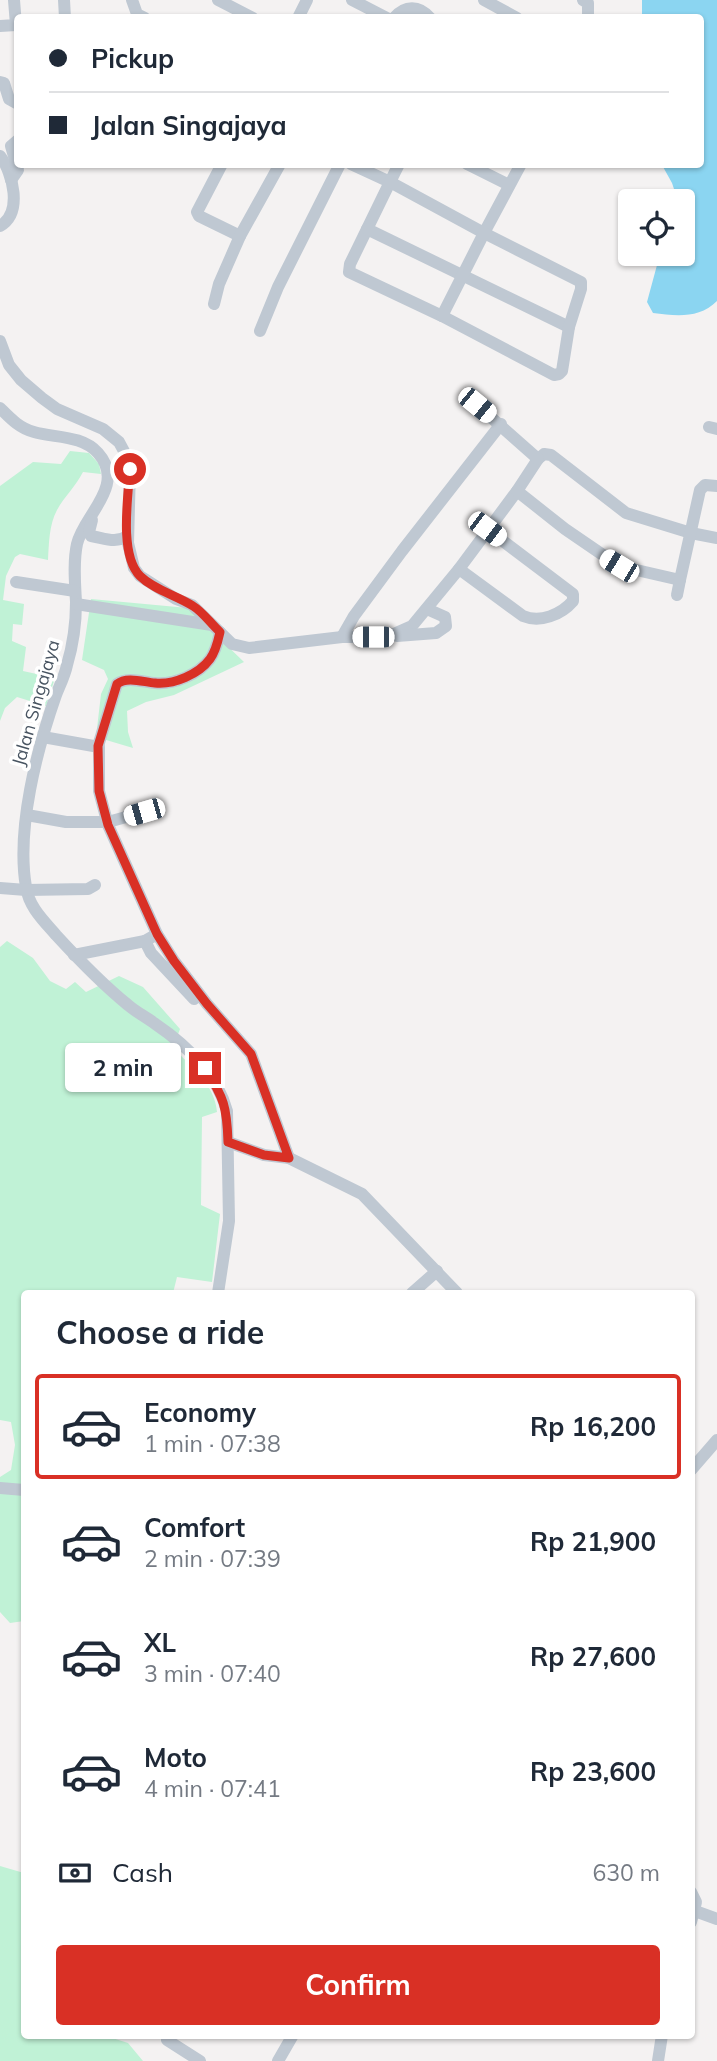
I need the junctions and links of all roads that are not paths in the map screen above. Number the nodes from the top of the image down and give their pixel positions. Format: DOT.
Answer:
graph roads {
  1 [pos="218,0"];
  2 [pos="352,0"];
  3 [pos="484,0"];
  4 [pos="424,9"];
  5 [pos="245,14"];
  6 [pos="379,14"];
  7 [pos="399,14"];
  8 [pos="510,14"];
  9 [pos="0,82"];
  10 [pos="14,102"];
  11 [pos="14,143"];
  12 [pos="0,156"];
  13 [pos="14,158"];
  14 [pos="17,168"];
  15 [pos="220,168"];
  16 [pos="278,168"];
  17 [pos="338,168"];
  18 [pos="360,168"];
  19 [pos="397,168"];
  20 [pos="475,168"];
  21 [pos="519,168"];
  22 [pos="11,180"];
  23 [pos="390,182"];
  24 [pos="509,185"];
  25 [pos="0,226"];
  26 [pos="367,229"];
  27 [pos="484,233"];
  28 [pos="240,236"];
  29 [pos="462,275"];
  30 [pos="214,304"];
  31 [pos="442,316"];
  32 [pos="569,327"];
  33 [pos="260,331"];
  34 [pos="0,341"];
  35 [pos="477,405"];
  36 [pos="0,408"];
  37 [pos="501,424"];
  38 [pos="538,459"];
  39 [pos="717,486"];
  40 [pos="517,491"];
  41 [pos="92,516"];
  42 [pos="487,529"];
  43 [pos="691,533"];
  44 [pos="127,536"];
  45 [pos="717,538"];
  46 [pos="458,569"];
  47 [pos="680,580"];
  48 [pos="16,582"];
  49 [pos="677,595"];
  50 [pos="75,597"];
  51 [pos="428,609"];
  52 [pos="216,628"];
  53 [pos="342,637"];
  54 [pos="387,637"];
  55 [pos="43,737"];
  56 [pos="98,746"];
  57 [pos="144,812"];
  58 [pos="27,815"];
  59 [pos="108,822"];
  60 [pos="95,885"];
  61 [pos="0,888"];
  62 [pos="26,890"];
  63 [pos="157,934"];
  64 [pos="145,941"];
  65 [pos="74,955"];
  66 [pos="199,1004"];
  67 [pos="228,1142"];
  68 [pos="289,1158"];
  69 [pos="437,1271"];
  70 [pos="218,1290"];
  71 [pos="415,1290"];
  72 [pos="454,1290"];
  73 [pos="717,1440"];
  74 [pos="695,1465"];
  75 [pos="0,1488"];
  76 [pos="21,1490"];
  77 [pos="695,1917"];
  78 [pos="717,1919"];
  79 [pos="291,2039"];
  80 [pos="661,2039"];
  81 [pos="167,2040"];
  82 [pos="200,2061"];
  83 [pos="278,2061"];
  84 [pos="658,2061"];
  1 -- 5 [label="street"];
  2 -- 6 [label="street"];
  3 -- 8 [label="street"];
  4 -- 7 [label="street"];
  9 -- 10 [label="street"];
  11 -- 13 [label="street"];
  12 -- 22 [label="street"];
  14 -- 22 [label="street"];
  15 -- 28 [label="street"];
  16 -- 28 [label="street"];
  17 -- 33 [label="street"];
  18 -- 23 [label="street"];
  19 -- 23 [label="street"];
  20 -- 24 [label="street"];
  21 -- 24 [label="street"];
  22 -- 25 [label="street"];
  23 -- 26 [label="street"];
  23 -- 27 [label="street"];
  24 -- 27 [label="street"];
  26 -- 29 [label="street"];
  26 -- 31 [label="street"];
  27 -- 29 [label="street"];
  27 -- 32 [label="street"];
  28 -- 30 [label="street"];
  29 -- 31 [label="street"];
  29 -- 32 [label="street"];
  31 -- 32 [label="street"];
  34 -- 44 [label="street"];
  35 -- 37 [label="street"];
  36 -- 41 [label="street, Jalan Singajaya"];
  37 -- 38 [label="street"];
  37 -- 53 [label="street"];
  38 -- 40 [label="street"];
  38 -- 43 [label="street"];
  39 -- 43 [label="street"];
  40 -- 42 [label="street"];
  40 -- 47 [label="street"];
  41 -- 44 [label="street"];
  41 -- 50 [label="street, Jalan Singajaya"];
  42 -- 46 [label="street"];
  42 -- 46 [label="street"];
  43 -- 45 [label="street"];
  43 -- 47 [label="street"];
  44 -- 52 [label="street"];
  46 -- 51 [label="street"];
  47 -- 49 [label="street"];
  48 -- 50 [label="street"];
  50 -- 52 [label="street"];
  50 -- 55 [label="street, Jalan Singajaya"];
  51 -- 54 [label="street"];
  51 -- 54 [label="street"];
  52 -- 53 [label="street"];
  52 -- 56 [label="street"];
  53 -- 54 [label="street"];
  55 -- 56 [label="street"];
  55 -- 58 [label="street, Jalan Singajaya"];
  56 -- 59 [label="street"];
  57 -- 59 [label="street"];
  58 -- 59 [label="street"];
  58 -- 62 [label="street, Jalan Singajaya"];
  59 -- 63 [label="street"];
  60 -- 62 [label="street"];
  61 -- 62 [label="street"];
  62 -- 65 [label="street, Jalan Singajaya"];
  63 -- 64 [label="street"];
  63 -- 68 [label="street"];
  64 -- 65 [label="street"];
  64 -- 66 [label="street"];
  65 -- 67 [label="street, Jalan Singajaya"];
  67 -- 68 [label="street"];
  67 -- 70 [label="street, Jalan Singajaya"];
  68 -- 69 [label="street"];
  69 -- 71 [label="street"];
  69 -- 72 [label="street"];
  73 -- 74 [label="street"];
  75 -- 76 [label="street"];
  77 -- 78 [label="street"];
  79 -- 83 [label="street"];
  80 -- 84 [label="street"];
  81 -- 82 [label="street"];
}
